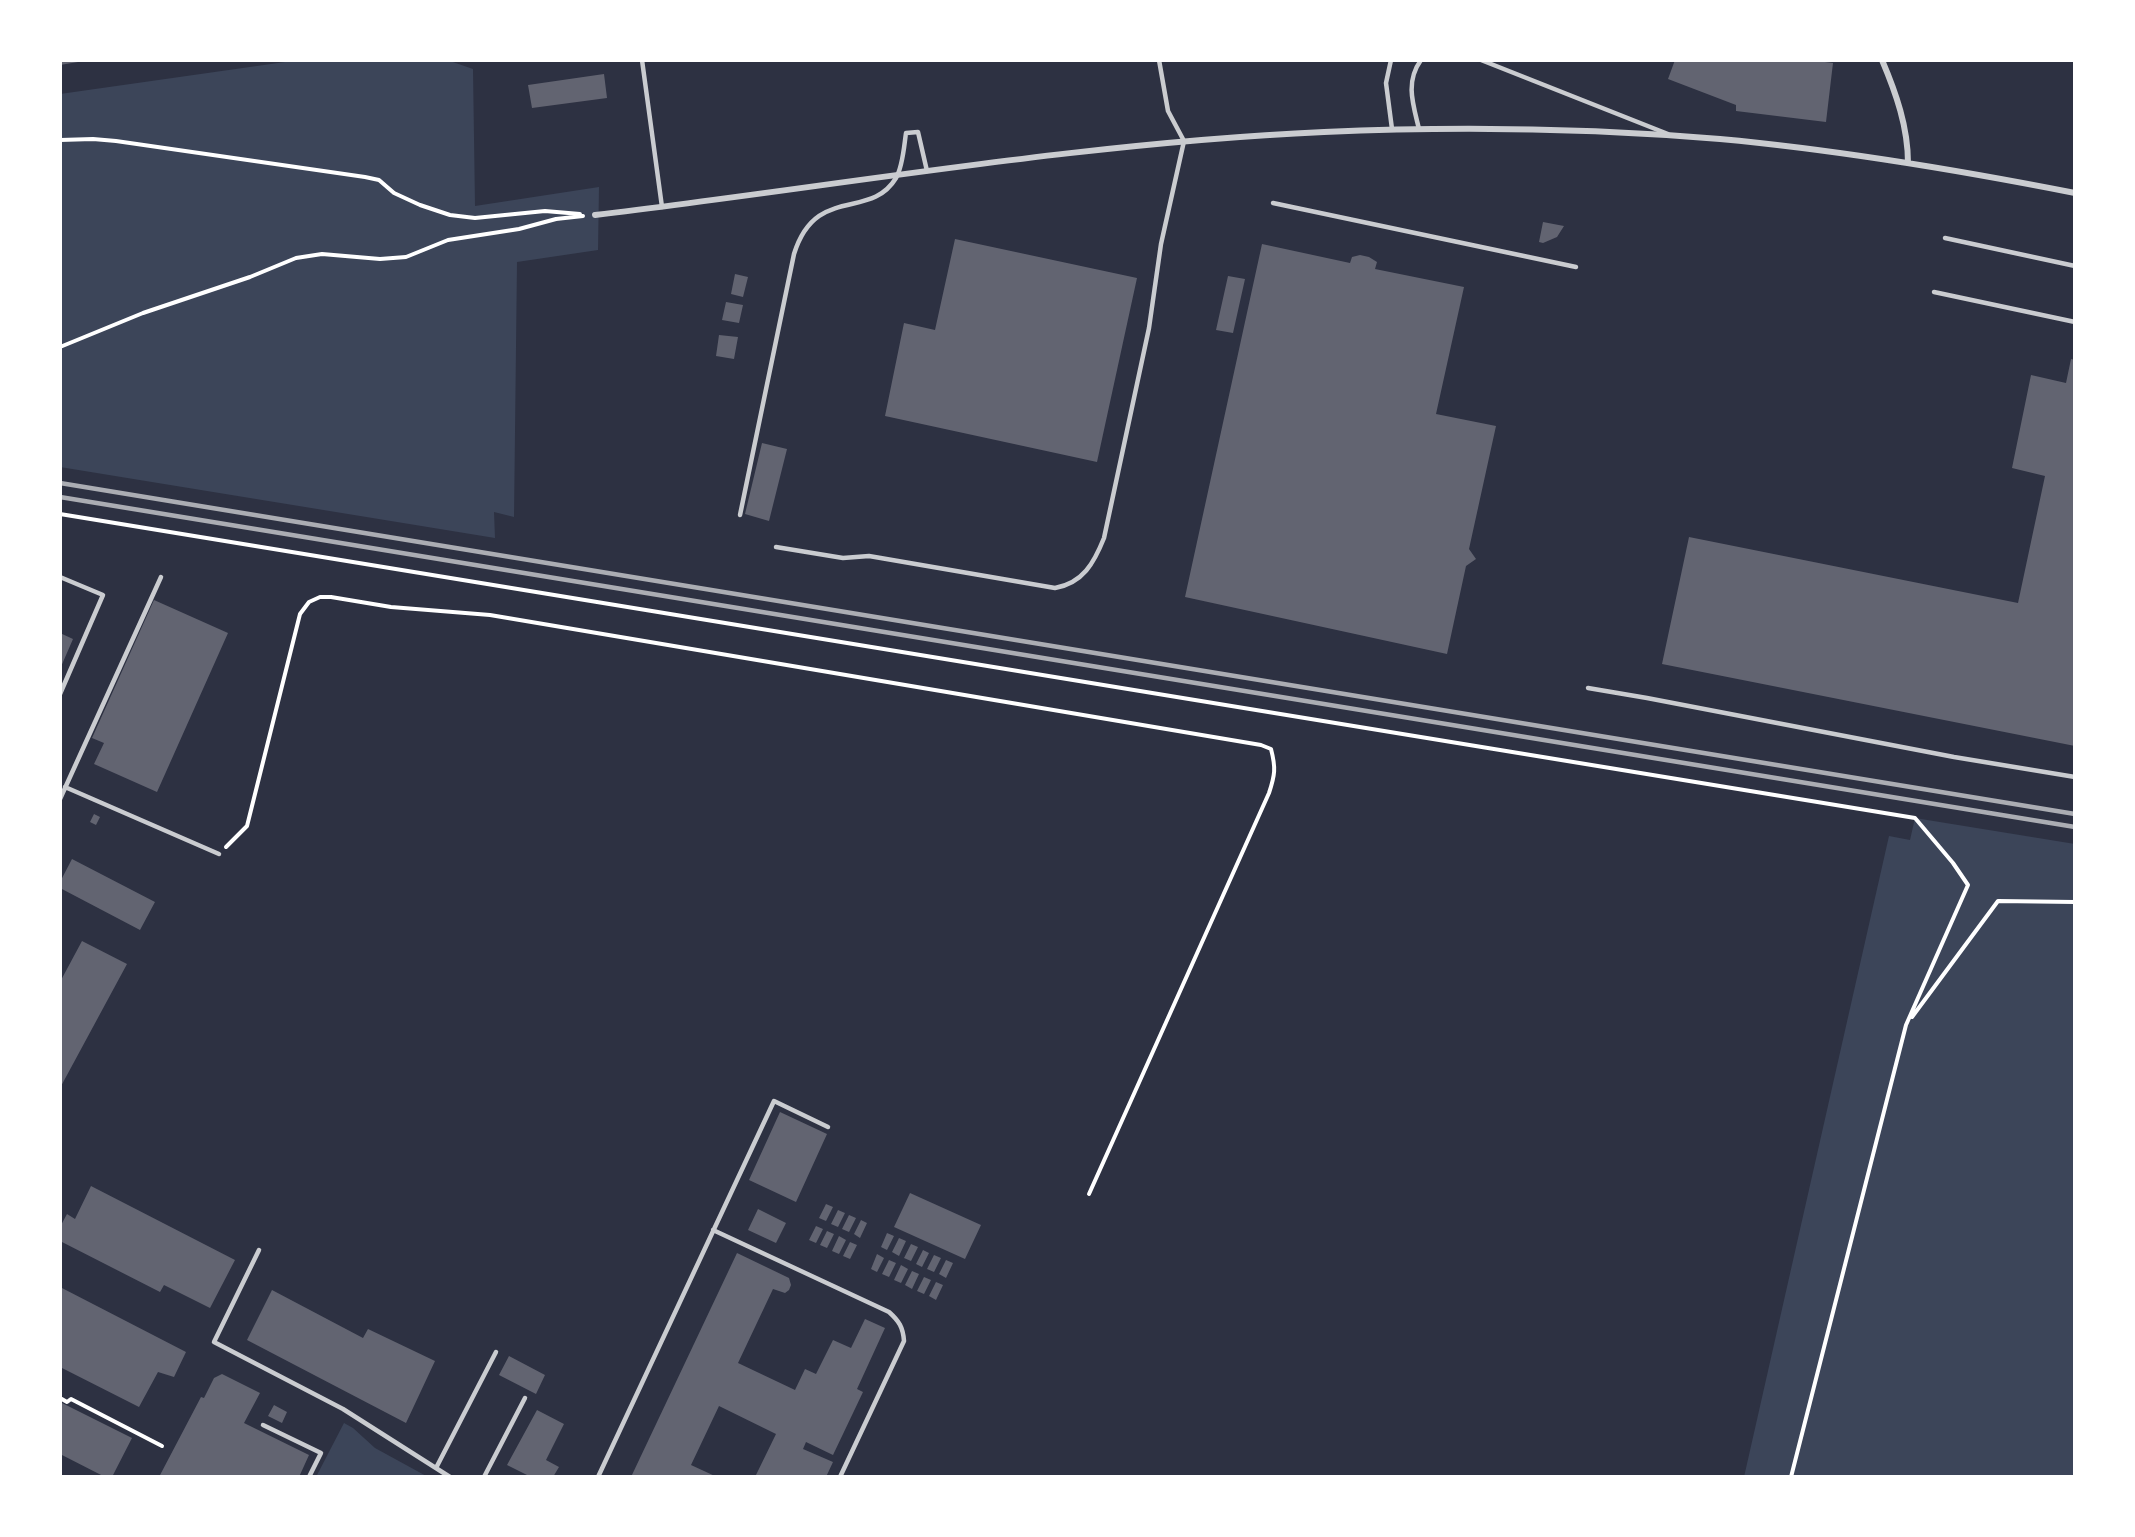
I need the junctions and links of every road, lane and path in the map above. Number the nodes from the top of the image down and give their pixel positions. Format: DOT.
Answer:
graph roads {
  1 [pos="642,60"];
  2 [pos="1159,60"];
  3 [pos="1391,60"];
  4 [pos="1421,60"];
  5 [pos="1481,60"];
  6 [pos="1882,60"];
  7 [pos="1392,129"];
  8 [pos="1419,129"];
  9 [pos="1674,136"];
  10 [pos="60,140"];
  11 [pos="1184,141"];
  12 [pos="1908,163"];
  13 [pos="927,171"];
  14 [pos="898,175"];
  15 [pos="2075,193"];
  16 [pos="1273,203"];
  17 [pos="662,207"];
  18 [pos="596,215"];
  19 [pos="1945,238"];
  20 [pos="2075,266"];
  21 [pos="1576,267"];
  22 [pos="1934,292"];
  23 [pos="2075,322"];
  24 [pos="60,347"];
  25 [pos="60,514"];
  26 [pos="740,515"];
  27 [pos="776,547"];
  28 [pos="60,577"];
  29 [pos="161,577"];
  30 [pos="1588,688"];
  31 [pos="60,694"];
  32 [pos="2075,777"];
  33 [pos="65,787"];
  34 [pos="60,799"];
  35 [pos="219,854"];
  36 [pos="2075,902"];
  37 [pos="1906,1025"];
  38 [pos="828,1126"];
  39 [pos="1089,1194"];
  40 [pos="713,1230"];
  41 [pos="259,1250"];
  42 [pos="496,1352"];
  43 [pos="60,1398"];
  44 [pos="525,1398"];
  45 [pos="263,1425"];
  46 [pos="162,1446"];
  47 [pos="436,1468"];
  48 [pos="309,1477"];
  49 [pos="450,1477"];
  50 [pos="484,1477"];
  51 [pos="598,1477"];
  52 [pos="840,1477"];
  53 [pos="1791,1477"];
  1 -- 17 [label="lane"];
  2 -- 11 [label="lane"];
  3 -- 7 [label="lane"];
  4 -- 8 [label="lane"];
  5 -- 9 [label="lane"];
  6 -- 12 [label="street"];
  7 -- 8 [label="street"];
  7 -- 11 [label="street"];
  8 -- 9 [label="street"];
  9 -- 12 [label="street"];
  10 -- 18 [label="path"];
  11 -- 13 [label="street"];
  11 -- 27 [label="lane"];
  12 -- 15 [label="street"];
  13 -- 14 [label="street"];
  13 -- 14 [label="lane"];
  14 -- 17 [label="street"];
  14 -- 26 [label="lane"];
  16 -- 21 [label="lane"];
  17 -- 18 [label="street"];
  18 -- 24 [label="path"];
  19 -- 20 [label="lane"];
  22 -- 23 [label="lane"];
  25 -- 37 [label="path"];
  28 -- 31 [label="lane"];
  29 -- 33 [label="lane"];
  30 -- 32 [label="lane"];
  33 -- 34 [label="lane"];
  33 -- 35 [label="lane"];
  35 -- 39 [label="path"];
  36 -- 37 [label="path"];
  37 -- 53 [label="path"];
  38 -- 40 [label="lane"];
  40 -- 51 [label="lane"];
  40 -- 52 [label="lane"];
  41 -- 47 [label="lane"];
  42 -- 47 [label="lane"];
  43 -- 46 [label="path"];
  44 -- 50 [label="lane"];
  45 -- 48 [label="lane"];
  47 -- 49 [label="lane"];
}
